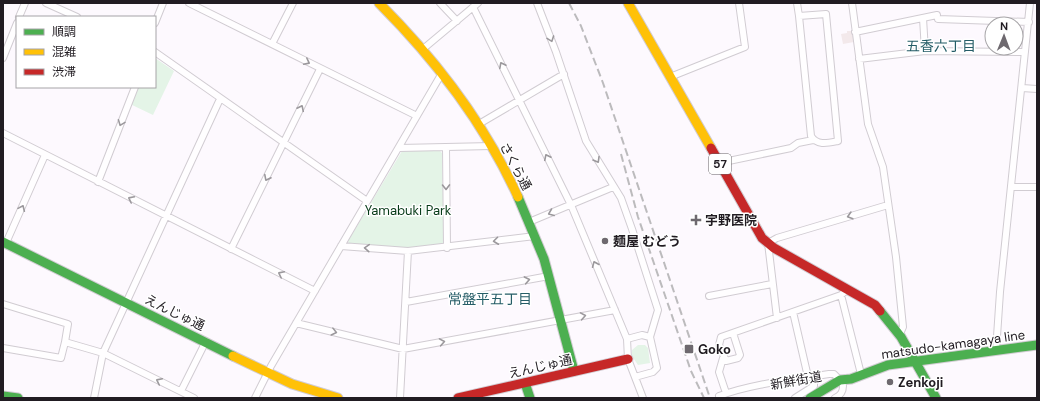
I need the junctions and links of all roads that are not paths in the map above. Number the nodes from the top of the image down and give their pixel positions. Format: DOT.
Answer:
graph roads {
  1 [pos="25,3"];
  2 [pos="46,3"];
  3 [pos="163,3"];
  4 [pos="189,3"];
  5 [pos="293,3"];
  6 [pos="379,3"];
  7 [pos="440,3"];
  8 [pos="537,3"];
  9 [pos="739,3"];
  10 [pos="797,3"];
  11 [pos="852,3"];
  12 [pos="1030,3"];
  13 [pos="631,4"];
  14 [pos="476,5"];
  15 [pos="19,16"];
  16 [pos="75,16"];
  17 [pos="799,16"];
  18 [pos="923,18"];
  19 [pos="156,20"];
  20 [pos="457,20"];
  21 [pos="1029,22"];
  22 [pos="16,26"];
  23 [pos="855,32"];
  24 [pos="272,44"];
  25 [pos="423,49"];
  26 [pos="925,51"];
  27 [pos="1025,52"];
  28 [pos="156,53"];
  29 [pos="3,58"];
  30 [pos="859,59"];
  31 [pos="320,69"];
  32 [pos="442,73"];
  33 [pos="564,74"];
  34 [pos="670,77"];
  35 [pos="135,88"];
  36 [pos="1022,88"];
  37 [pos="1037,89"];
  38 [pos="220,99"];
  39 [pos="520,100"];
  40 [pos="417,116"];
  41 [pos="479,124"];
  42 [pos="3,133"];
  43 [pos="813,140"];
  44 [pos="284,143"];
  45 [pos="492,146"];
  46 [pos="399,148"];
  47 [pos="446,148"];
  48 [pos="45,155"];
  49 [pos="719,163"];
  50 [pos="98,182"];
  51 [pos="613,187"];
  52 [pos="1012,187"];
  53 [pos="1037,187"];
  54 [pos="367,201"];
  55 [pos="571,205"];
  56 [pos="888,205"];
  57 [pos="166,216"];
  58 [pos="529,222"];
  59 [pos="535,236"];
  60 [pos="4,243"];
  61 [pos="768,243"];
  62 [pos="341,246"];
  63 [pos="447,248"];
  64 [pos="231,249"];
  65 [pos="408,251"];
  66 [pos="549,276"];
  67 [pos="772,284"];
  68 [pos="315,291"];
  69 [pos="845,292"];
  70 [pos="709,296"];
  71 [pos="126,302"];
  72 [pos="406,302"];
  73 [pos="3,304"];
  74 [pos="615,310"];
  75 [pos="793,312"];
  76 [pos="777,318"];
  77 [pos="562,320"];
  78 [pos="296,323"];
  79 [pos="732,333"];
  80 [pos="899,336"];
  81 [pos="650,337"];
  82 [pos="627,339"];
  83 [pos="64,342"];
  84 [pos="206,342"];
  85 [pos="1037,345"];
  86 [pos="3,348"];
  87 [pos="403,349"];
  88 [pos="996,351"];
  89 [pos="103,353"];
  90 [pos="723,358"];
  91 [pos="628,359"];
  92 [pos="915,361"];
  93 [pos="574,371"];
  94 [pos="267,373"];
  95 [pos="862,374"];
  96 [pos="635,377"];
  97 [pos="811,377"];
  98 [pos="525,383"];
  99 [pos="839,384"];
  100 [pos="181,391"];
  101 [pos="726,393"];
  102 [pos="3,396"];
  103 [pos="327,397"];
  104 [pos="18,398"];
  105 [pos="94,398"];
  106 [pos="194,398"];
  107 [pos="255,398"];
  108 [pos="338,398"];
  109 [pos="400,398"];
  110 [pos="458,398"];
  111 [pos="530,398"];
  112 [pos="643,398"];
  113 [pos="720,398"];
  114 [pos="794,398"];
  115 [pos="810,398"];
  116 [pos="821,398"];
  117 [pos="835,398"];
  118 [pos="936,398"];
  1 -- 15 [label="street"];
  2 -- 16 [label="street"];
  3 -- 19 [label="street"];
  4 -- 24 [label="street"];
  5 -- 24 [label="street"];
  6 -- 25 [label="street, さくら通"];
  7 -- 20 [label="street"];
  8 -- 33 [label="street, one-way"];
  9 -- 34 [label="street"];
  10 -- 17 [label="street"];
  11 -- 23 [label="street"];
  12 -- 21 [label="street"];
  13 -- 34 [label="street, 57"];
  14 -- 20 [label="street"];
  39 -- 14 [label="street, one-way"];
  17 -- 43 [label="street"];
  17 -- 43 [label="street"];
  18 -- 21 [label="street"];
  18 -- 23 [label="street"];
  18 -- 26 [label="street"];
  20 -- 25 [label="street"];
  21 -- 27 [label="street"];
  22 -- 29 [label="street"];
  23 -- 30 [label="street"];
  24 -- 31 [label="street, one-way"];
  25 -- 32 [label="street, さくら通"];
  26 -- 27 [label="street"];
  26 -- 30 [label="street"];
  27 -- 36 [label="street"];
  28 -- 38 [label="street"];
  30 -- 56 [label="street"];
  31 -- 40 [label="street"];
  44 -- 31 [label="street, one-way"];
  32 -- 40 [label="street"];
  32 -- 41 [label="street, さくら通"];
  33 -- 39 [label="street"];
  33 -- 51 [label="street, one-way"];
  34 -- 49 [label="street, 57"];
  35 -- 50 [label="street, one-way"];
  36 -- 37 [label="street"];
  36 -- 52 [label="street"];
  38 -- 44 [label="street"];
  38 -- 57 [label="street"];
  39 -- 41 [label="street"];
  55 -- 39 [label="street, one-way"];
  40 -- 46 [label="street"];
  41 -- 45 [label="street, さくら通"];
  42 -- 48 [label="street"];
  43 -- 49 [label="street"];
  44 -- 54 [label="street"];
  44 -- 64 [label="street, one-way"];
  45 -- 47 [label="street"];
  45 -- 58 [label="street, さくら通"];
  46 -- 47 [label="street"];
  46 -- 54 [label="street"];
  47 -- 63 [label="street, one-way"];
  48 -- 50 [label="street"];
  60 -- 48 [label="street, one-way"];
  49 -- 61 [label="street, 57"];
  57 -- 50 [label="street, one-way"];
  51 -- 55 [label="street"];
  51 -- 81 [label="street"];
  52 -- 53 [label="street"];
  52 -- 88 [label="street"];
  54 -- 62 [label="street"];
  55 -- 58 [label="street, one-way"];
  74 -- 55 [label="street, one-way"];
  56 -- 61 [label="street, one-way"];
  56 -- 80 [label="street"];
  57 -- 64 [label="street"];
  57 -- 71 [label="street"];
  58 -- 59 [label="street, さくら通"];
  59 -- 63 [label="street, one-way"];
  59 -- 66 [label="street, さくら通"];
  60 -- 71 [label="street, えんじゅ通"];
  61 -- 67 [label="street"];
  61 -- 69 [label="street, 57"];
  65 -- 62 [label="street, one-way"];
  62 -- 68 [label="street"];
  63 -- 65 [label="street"];
  68 -- 64 [label="street, one-way"];
  65 -- 72 [label="street"];
  72 -- 66 [label="street, one-way"];
  66 -- 77 [label="street, さくら通"];
  67 -- 70 [label="street"];
  67 -- 76 [label="street"];
  68 -- 78 [label="street"];
  69 -- 75 [label="street"];
  69 -- 80 [label="street, 57"];
  69 -- 95 [label="street"];
  71 -- 84 [label="street, えんじゅ通"];
  71 -- 89 [label="street"];
  72 -- 87 [label="street"];
  73 -- 83 [label="street"];
  77 -- 74 [label="street, one-way"];
  74 -- 82 [label="street"];
  75 -- 76 [label="street"];
  75 -- 97 [label="street"];
  76 -- 79 [label="street"];
  87 -- 77 [label="street, one-way"];
  77 -- 93 [label="street, さくら通"];
  78 -- 87 [label="street, one-way"];
  78 -- 94 [label="street"];
  79 -- 90 [label="street"];
  79 -- 90 [label="street"];
  80 -- 92 [label="street, 57"];
  81 -- 82 [label="street"];
  81 -- 96 [label="street"];
  82 -- 91 [label="street"];
  83 -- 86 [label="street"];
  83 -- 89 [label="street"];
  84 -- 94 [label="street, えんじゅ通"];
  84 -- 100 [label="street"];
  85 -- 88 [label="street, matsudo-kamagaya line"];
  87 -- 109 [label="street"];
  88 -- 92 [label="street, matsudo-kamagaya line"];
  100 -- 89 [label="street, one-way"];
  89 -- 105 [label="street"];
  90 -- 101 [label="street"];
  91 -- 93 [label="street, えんじゅ通"];
  91 -- 96 [label="street"];
  92 -- 95 [label="street, matsudo-kamagaya line"];
  92 -- 118 [label="street, 57"];
  93 -- 98 [label="street, えんじゅ通"];
  94 -- 103 [label="street, えんじゅ通"];
  94 -- 107 [label="street"];
  95 -- 99 [label="street, matsudo-kamagaya line"];
  96 -- 112 [label="street"];
  97 -- 99 [label="street, 新鮮街道"];
  97 -- 101 [label="street, 新鮮街道"];
  97 -- 114 [label="street"];
  98 -- 110 [label="street, えんじゅ通"];
  98 -- 111 [label="street"];
  99 -- 115 [label="street"];
  99 -- 116 [label="street"];
  99 -- 117 [label="street"];
  100 -- 106 [label="street"];
  101 -- 113 [label="street"];
  102 -- 104 [label="street"];
  103 -- 108 [label="street, えんじゅ通"];
}
